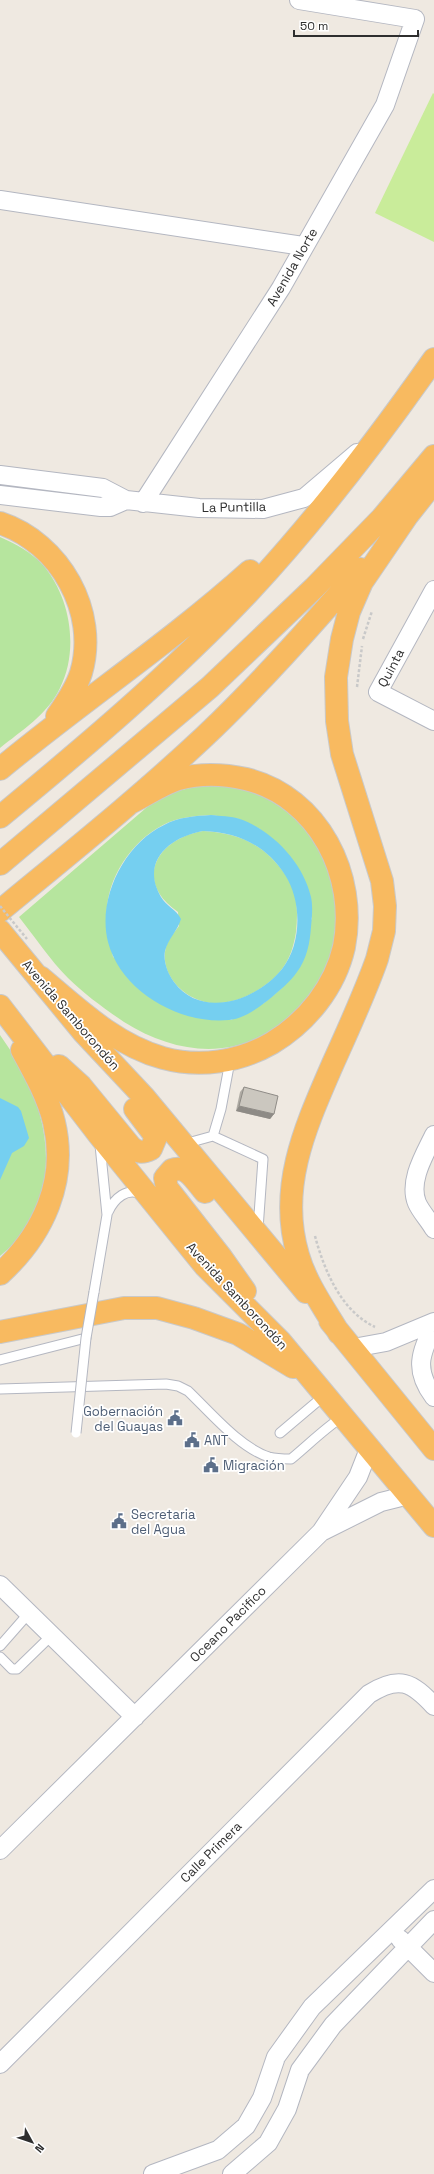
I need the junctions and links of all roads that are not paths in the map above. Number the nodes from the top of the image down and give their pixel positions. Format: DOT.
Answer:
graph roads {
  1 [pos="299,0"];
  2 [pos="0,200"];
  3 [pos="303,246"];
  4 [pos="434,359"];
  5 [pos="386,427"];
  6 [pos="434,456"];
  7 [pos="0,475"];
  8 [pos="434,482"];
  9 [pos="0,495"];
  10 [pos="331,498"];
  11 [pos="135,501"];
  12 [pos="408,516"];
  13 [pos="0,523"];
  14 [pos="434,590"];
  15 [pos="434,721"];
  16 [pos="50,727"];
  17 [pos="0,769"];
  18 [pos="130,803"];
  19 [pos="0,817"];
  20 [pos="0,864"];
  21 [pos="0,911"];
  22 [pos="0,931"];
  23 [pos="40,977"];
  24 [pos="0,1007"];
  25 [pos="84,1033"];
  26 [pos="26,1038"];
  27 [pos="230,1061"];
  28 [pos="99,1135"];
  29 [pos="434,1135"];
  30 [pos="213,1136"];
  31 [pos="183,1144"];
  32 [pos="151,1199"];
  33 [pos="107,1215"];
  34 [pos="434,1228"];
  35 [pos="258,1234"];
  36 [pos="0,1274"];
  37 [pos="300,1284"];
  38 [pos="434,1324"];
  39 [pos="0,1332"];
  40 [pos="86,1338"];
  41 [pos="346,1340"];
  42 [pos="280,1341"];
  43 [pos="0,1360"];
  44 [pos="308,1375"];
  45 [pos="0,1389"];
  46 [pos="324,1396"];
  47 [pos="434,1397"];
  48 [pos="342,1417"];
  49 [pos="76,1433"];
  50 [pos="280,1433"];
  51 [pos="369,1449"];
  52 [pos="434,1449"];
  53 [pos="408,1495"];
  54 [pos="434,1526"];
  55 [pos="321,1532"];
  56 [pos="0,1585"];
  57 [pos="29,1614"];
  58 [pos="52,1635"];
  59 [pos="0,1646"];
  60 [pos="0,1658"];
  61 [pos="434,1706"];
  62 [pos="135,1717"];
  63 [pos="0,1850"];
  64 [pos="434,1889"];
  65 [pos="434,1920"];
  66 [pos="391,1930"];
  67 [pos="407,1947"];
  68 [pos="434,1973"];
  69 [pos="297,2028"];
  70 [pos="319,2044"];
  71 [pos="0,2064"];
  72 [pos="153,2174"];
  73 [pos="232,2174"];
  1 -- 3 [label="street, Avenida Norte"];
  2 -- 3 [label="street"];
  3 -- 11 [label="street, Avenida Norte"];
  4 -- 5 [label="highway"];
  5 -- 10 [label="highway"];
  5 -- 11 [label="street, La Puntilla"];
  6 -- 20 [label="highway"];
  7 -- 11 [label="street, La Puntilla"];
  8 -- 12 [label="highway"];
  9 -- 11 [label="street, La Puntilla"];
  10 -- 16 [label="highway"];
  10 -- 19 [label="highway"];
  12 -- 18 [label="highway"];
  12 -- 41 [label="highway"];
  13 -- 16 [label="highway"];
  14 -- 15 [label="street, Quinta"];
  16 -- 17 [label="highway"];
  18 -- 21 [label="highway"];
  18 -- 27 [label="highway"];
  22 -- 23 [label="highway, Avenida Samborondón"];
  23 -- 25 [label="highway, Avenida Samborondón"];
  23 -- 27 [label="highway"];
  24 -- 26 [label="highway, Avenida Samborondón"];
  24 -- 36 [label="highway"];
  25 -- 26 [label="highway"];
  25 -- 31 [label="highway, Avenida Samborondón"];
  26 -- 28 [label="highway, Avenida Samborondón"];
  27 -- 30 [label="lane"];
  28 -- 32 [label="highway, Avenida Samborondón"];
  28 -- 33 [label="lane"];
  29 -- 34 [label="street"];
  30 -- 31 [label="lane"];
  30 -- 35 [label="lane"];
  31 -- 35 [label="highway, Avenida Samborondón"];
  32 -- 33 [label="lane"];
  32 -- 42 [label="highway, Avenida Samborondón"];
  33 -- 40 [label="lane, bridge"];
  35 -- 37 [label="highway, Avenida Samborondón"];
  37 -- 41 [label="highway, Avenida Samborondón"];
  37 -- 42 [label="highway"];
  38 -- 41 [label="street"];
  38 -- 47 [label="street"];
  39 -- 44 [label="highway"];
  40 -- 43 [label="lane"];
  40 -- 49 [label="lane, bridge"];
  41 -- 52 [label="highway, Avenida Samborondón"];
  42 -- 44 [label="highway, Avenida Samborondón"];
  44 -- 46 [label="highway, Avenida Samborondón"];
  45 -- 48 [label="lane"];
  46 -- 48 [label="highway, Avenida Samborondón"];
  46 -- 50 [label="lane"];
  48 -- 51 [label="highway, Avenida Samborondón"];
  51 -- 53 [label="highway, Avenida Samborondón"];
  51 -- 55 [label="street, Oceano Pacifico"];
  53 -- 54 [label="highway, Avenida Samborondón"];
  53 -- 55 [label="street, Oceano Pacifico"];
  55 -- 62 [label="street, Oceano Pacifico"];
  56 -- 57 [label="street"];
  57 -- 58 [label="street"];
  57 -- 59 [label="lane"];
  58 -- 60 [label="lane"];
  58 -- 62 [label="street"];
  61 -- 71 [label="street, Calle Primera"];
  62 -- 63 [label="street, Oceano Pacifico"];
  64 -- 66 [label="street"];
  65 -- 67 [label="street"];
  66 -- 67 [label="street"];
  66 -- 69 [label="street"];
  67 -- 68 [label="street"];
  67 -- 70 [label="street"];
  69 -- 70 [label="street"];
  69 -- 72 [label="street"];
  70 -- 73 [label="street"];
}
